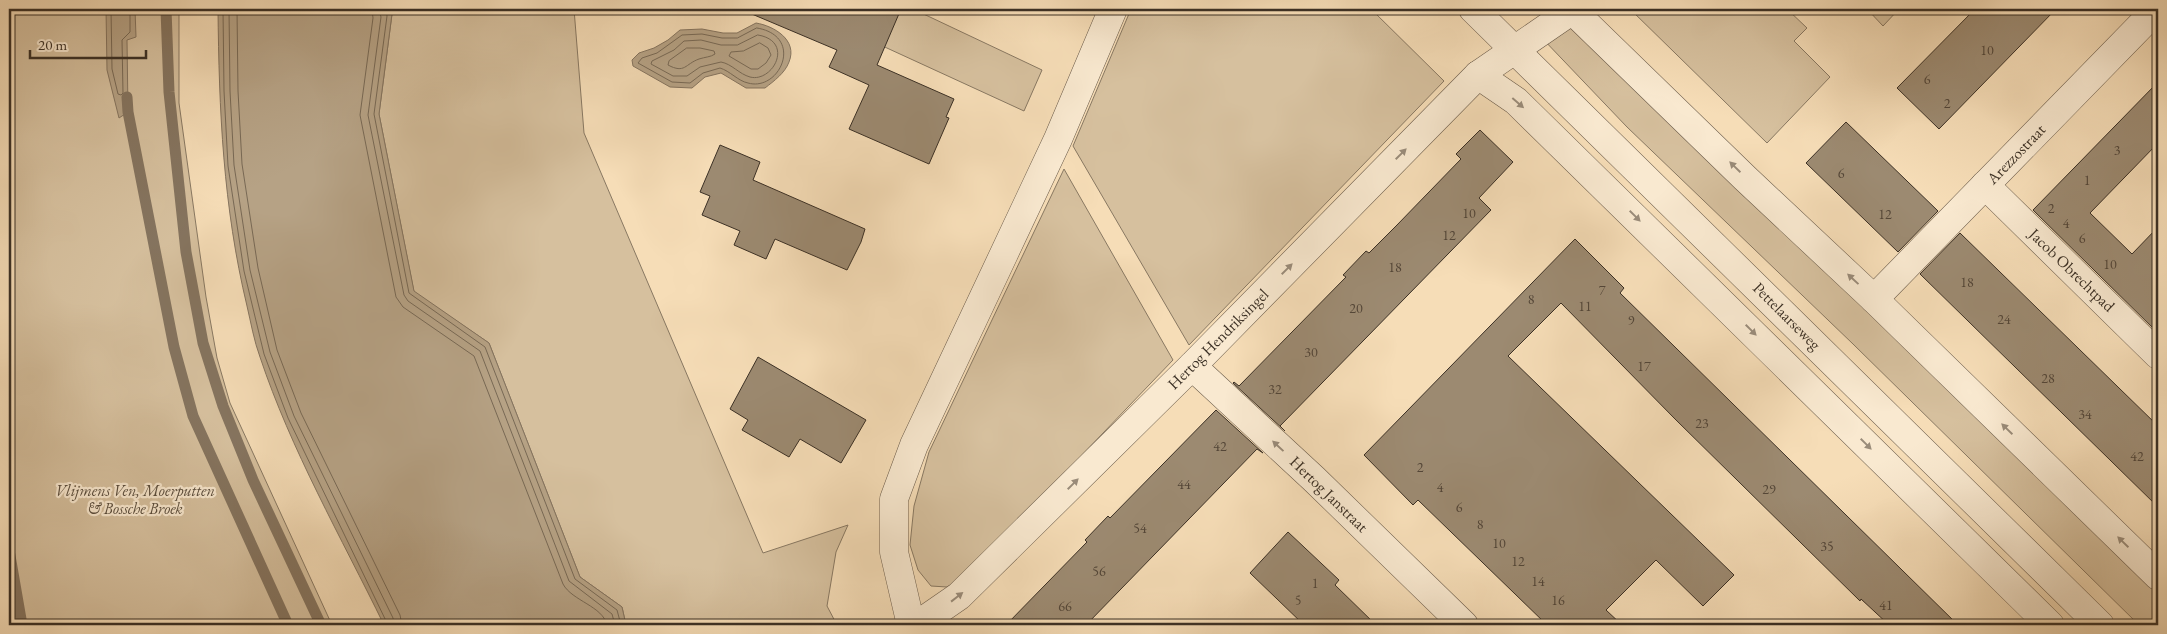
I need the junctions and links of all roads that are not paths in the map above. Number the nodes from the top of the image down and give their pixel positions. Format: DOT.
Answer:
graph roads {
  1 [pos="1113,9"];
  2 [pos="1473,9"];
  3 [pos="1573,9"];
  4 [pos="2157,9"];
  5 [pos="1516,50"];
  6 [pos="1478,76"];
  7 [pos="1985,186"];
  8 [pos="1874,299"];
  9 [pos="2158,355"];
  10 [pos="1192,366"];
  11 [pos="2158,576"];
  12 [pos="911,625"];
  13 [pos="917,625"];
  14 [pos="1464,625"];
  15 [pos="2050,625"];
  16 [pos="2100,625"];
  1 -- 12 [label="street"];
  2 -- 5 [label="street, Pettelaarseweg"];
  3 -- 5 [label="street, Hertog Hendriksingel"];
  8 -- 3 [label="street, one-way"];
  4 -- 7 [label="street, Arezzostraat"];
  5 -- 6 [label="street, Hertog Hendriksingel"];
  5 -- 16 [label="street, Pettelaarseweg"];
  10 -- 6 [label="street, Hertog Hendriksingel, one-way"];
  6 -- 15 [label="street, one-way"];
  7 -- 8 [label="street, Arezzostraat"];
  7 -- 9 [label="street, Jacob Obrechtpad"];
  11 -- 8 [label="street, one-way"];
  13 -- 10 [label="street, Hertog Hendriksingel, one-way"];
  14 -- 10 [label="street, Hertog Janstraat, one-way"];
}
